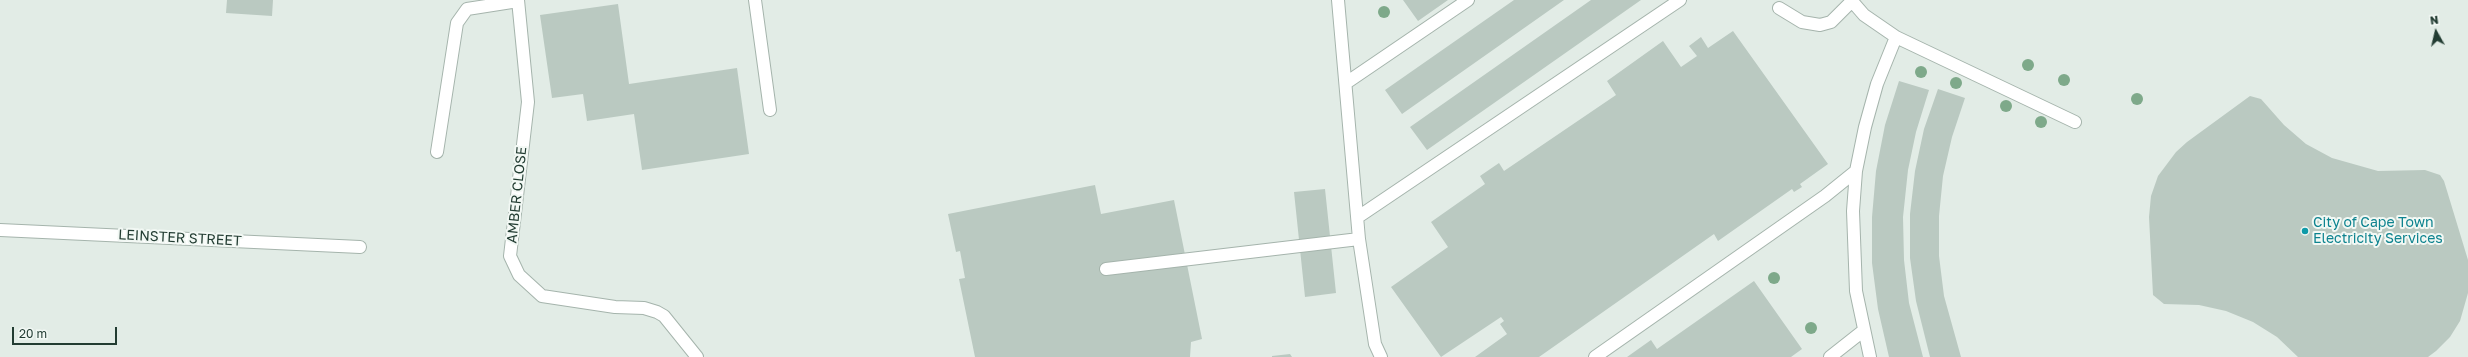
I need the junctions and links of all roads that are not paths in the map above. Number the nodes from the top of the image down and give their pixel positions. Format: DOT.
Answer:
graph roads {
  1 [pos="518,0"];
  2 [pos="755,0"];
  3 [pos="1338,0"];
  4 [pos="1468,0"];
  5 [pos="1680,0"];
  6 [pos="1851,0"];
  7 [pos="1779,8"];
  8 [pos="1896,37"];
  9 [pos="1346,83"];
  10 [pos="770,110"];
  11 [pos="2075,122"];
  12 [pos="437,152"];
  13 [pos="1856,171"];
  14 [pos="1358,217"];
  15 [pos="0,230"];
  16 [pos="1359,239"];
  17 [pos="360,247"];
  18 [pos="1106,269"];
  19 [pos="1863,331"];
  20 [pos="697,357"];
  21 [pos="1381,357"];
  22 [pos="1595,357"];
  23 [pos="1830,357"];
  24 [pos="1870,357"];
  1 -- 12 [label="street, AMBER CLOSE"];
  1 -- 20 [label="street, AMBER CLOSE"];
  2 -- 10 [label="street"];
  3 -- 9 [label="street"];
  4 -- 9 [label="street"];
  5 -- 14 [label="street"];
  6 -- 7 [label="street"];
  6 -- 8 [label="street"];
  8 -- 11 [label="street"];
  8 -- 13 [label="street"];
  9 -- 14 [label="street"];
  13 -- 19 [label="street"];
  13 -- 22 [label="street"];
  14 -- 16 [label="street"];
  15 -- 17 [label="street, LEINSTER STREET"];
  16 -- 18 [label="street"];
  16 -- 21 [label="street"];
  19 -- 23 [label="street"];
  19 -- 24 [label="street"];
}
